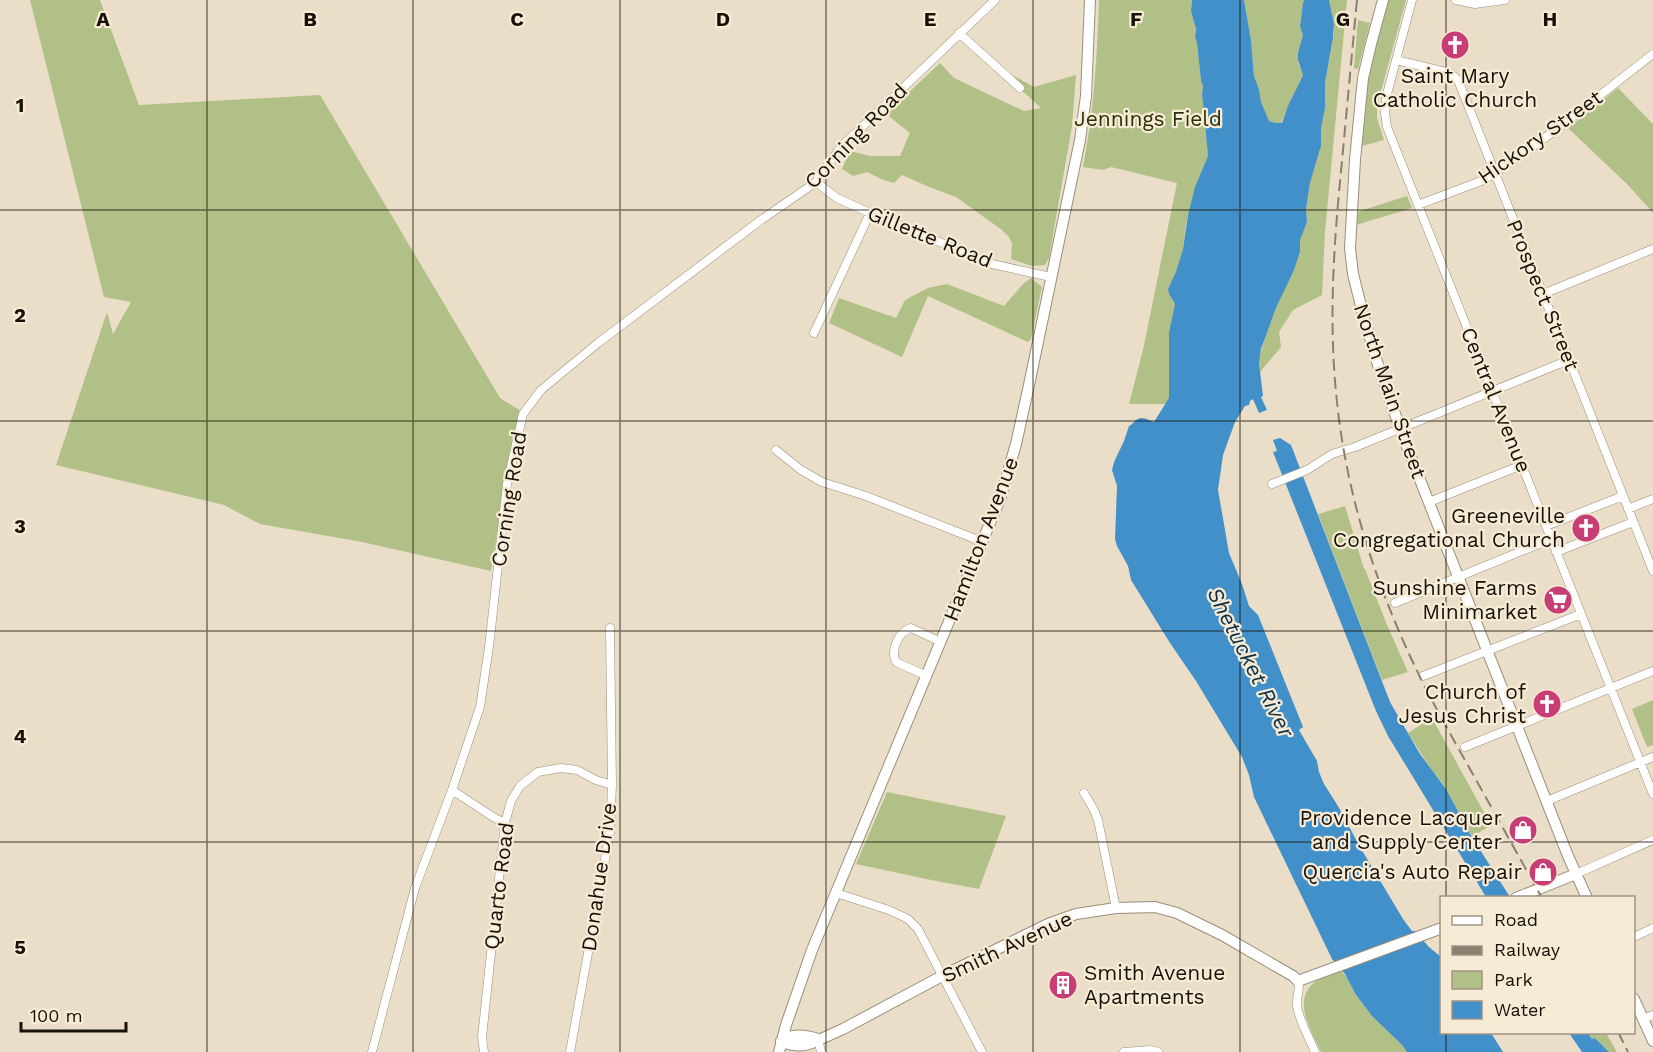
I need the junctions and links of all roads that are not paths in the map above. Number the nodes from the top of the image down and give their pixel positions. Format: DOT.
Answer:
graph roads {
  1 [pos="995,0"];
  2 [pos="1090,0"];
  3 [pos="1383,0"];
  4 [pos="1412,0"];
  5 [pos="1456,0"];
  6 [pos="1505,0"];
  7 [pos="959,33"];
  8 [pos="1653,54"];
  9 [pos="1396,60"];
  10 [pos="1020,88"];
  11 [pos="1495,173"];
  12 [pos="816,182"];
  13 [pos="1418,206"];
  14 [pos="870,213"];
  15 [pos="1653,249"];
  16 [pos="1051,277"];
  17 [pos="1543,294"];
  18 [pos="814,333"];
  19 [pos="1569,360"];
  20 [pos="1492,391"];
  21 [pos="1400,428"];
  22 [pos="777,450"];
  23 [pos="1522,465"];
  24 [pos="1272,484"];
  25 [pos="1623,496"];
  26 [pos="1653,499"];
  27 [pos="1429,502"];
  28 [pos="1628,509"];
  29 [pos="1633,522"];
  30 [pos="1546,526"];
  31 [pos="1551,538"];
  32 [pos="983,542"];
  33 [pos="1556,552"];
  34 [pos="1653,571"];
  35 [pos="1458,577"];
  36 [pos="1395,603"];
  37 [pos="1581,614"];
  38 [pos="610,628"];
  39 [pos="942,642"];
  40 [pos="1487,651"];
  41 [pos="1653,671"];
  42 [pos="927,676"];
  43 [pos="1423,676"];
  44 [pos="1611,688"];
  45 [pos="1517,726"];
  46 [pos="1465,747"];
  47 [pos="1653,757"];
  48 [pos="1640,762"];
  49 [pos="612,785"];
  50 [pos="452,790"];
  51 [pos="1084,793"];
  52 [pos="1653,794"];
  53 [pos="1547,801"];
  54 [pos="505,823"];
  55 [pos="1653,840"];
  56 [pos="1576,874"];
  57 [pos="836,892"];
  58 [pos="1519,896"];
  59 [pos="1587,896"];
  60 [pos="1116,908"];
  61 [pos="1653,928"];
  62 [pos="1440,929"];
  63 [pos="1635,937"];
  64 [pos="942,976"];
  65 [pos="1298,981"];
  66 [pos="1635,1000"];
  67 [pos="1648,1017"];
  68 [pos="818,1040"];
  69 [pos="1653,1041"];
  70 [pos="780,1046"];
  71 [pos="372,1052"];
  72 [pos="484,1052"];
  73 [pos="570,1052"];
  74 [pos="821,1052"];
  75 [pos="982,1052"];
  76 [pos="1124,1052"];
  77 [pos="1158,1052"];
  78 [pos="1315,1052"];
  1 -- 7 [label="street, Corning Road"];
  2 -- 16 [label="main road, Hamilton Avenue"];
  3 -- 21 [label="main road, North Main Street"];
  4 -- 9 [label="street, Central Avenue"];
  5 -- 6 [label="street"];
  7 -- 10 [label="street"];
  7 -- 12 [label="street, Corning Road"];
  8 -- 11 [label="street, Hickory Street"];
  9 -- 11 [label="street, Prospect Street"];
  9 -- 13 [label="street, Central Avenue"];
  11 -- 13 [label="street, Hickory Street"];
  11 -- 17 [label="street, Prospect Street"];
  12 -- 14 [label="street, Gillette Road"];
  12 -- 50 [label="street, Corning Road"];
  13 -- 20 [label="street, Central Avenue"];
  14 -- 16 [label="street, Gillette Road"];
  14 -- 18 [label="street"];
  15 -- 17 [label="street"];
  16 -- 32 [label="main road, Hamilton Avenue"];
  17 -- 19 [label="street, Prospect Street"];
  19 -- 20 [label="street"];
  19 -- 25 [label="street, Prospect Street"];
  20 -- 21 [label="street"];
  20 -- 23 [label="street, Central Avenue"];
  21 -- 24 [label="street"];
  21 -- 27 [label="main road, North Main Street"];
  22 -- 32 [label="street"];
  23 -- 27 [label="street"];
  23 -- 30 [label="street, Central Avenue"];
  25 -- 28 [label="street, Prospect Street"];
  25 -- 30 [label="street"];
  26 -- 28 [label="street"];
  27 -- 35 [label="main road, North Main Street"];
  28 -- 29 [label="street, Prospect Street"];
  29 -- 33 [label="street"];
  29 -- 34 [label="street, Prospect Street"];
  30 -- 31 [label="street, Central Avenue"];
  31 -- 33 [label="street, Central Avenue"];
  31 -- 35 [label="street"];
  32 -- 39 [label="main road, Hamilton Avenue"];
  33 -- 37 [label="street, Central Avenue"];
  35 -- 36 [label="street"];
  35 -- 40 [label="main road, North Main Street"];
  37 -- 40 [label="street"];
  37 -- 44 [label="street, Central Avenue"];
  38 -- 49 [label="street, Donahue Drive"];
  39 -- 42 [label="main road, Hamilton Avenue"];
  39 -- 42 [label="street"];
  40 -- 43 [label="street"];
  40 -- 45 [label="main road, North Main Street"];
  41 -- 44 [label="street"];
  42 -- 57 [label="main road, Hamilton Avenue"];
  44 -- 45 [label="street"];
  44 -- 48 [label="street, Central Avenue"];
  45 -- 46 [label="street"];
  45 -- 53 [label="main road, North Main Street"];
  47 -- 48 [label="street"];
  48 -- 52 [label="street, Central Avenue"];
  48 -- 53 [label="street"];
  49 -- 54 [label="street, Quarto Road"];
  49 -- 73 [label="street, Donahue Drive"];
  50 -- 54 [label="street"];
  50 -- 71 [label="street, Corning Road"];
  51 -- 60 [label="street"];
  53 -- 56 [label="main road, North Main Street"];
  54 -- 72 [label="street, Quarto Road"];
  55 -- 56 [label="street"];
  56 -- 58 [label="main road"];
  56 -- 59 [label="main road, North Main Street"];
  57 -- 64 [label="street"];
  57 -- 70 [label="main road, Hamilton Avenue"];
  60 -- 64 [label="main road, Smith Avenue"];
  60 -- 65 [label="main road, Smith Avenue"];
  61 -- 63 [label="street"];
  62 -- 65 [label="main road"];
  64 -- 68 [label="main road, Smith Avenue"];
  64 -- 75 [label="street"];
  65 -- 78 [label="street"];
  66 -- 67 [label="main road"];
  67 -- 69 [label="main road"];
  68 -- 70 [label="main road, Smith Avenue"];
  68 -- 74 [label="street"];
  76 -- 77 [label="street"];
}
